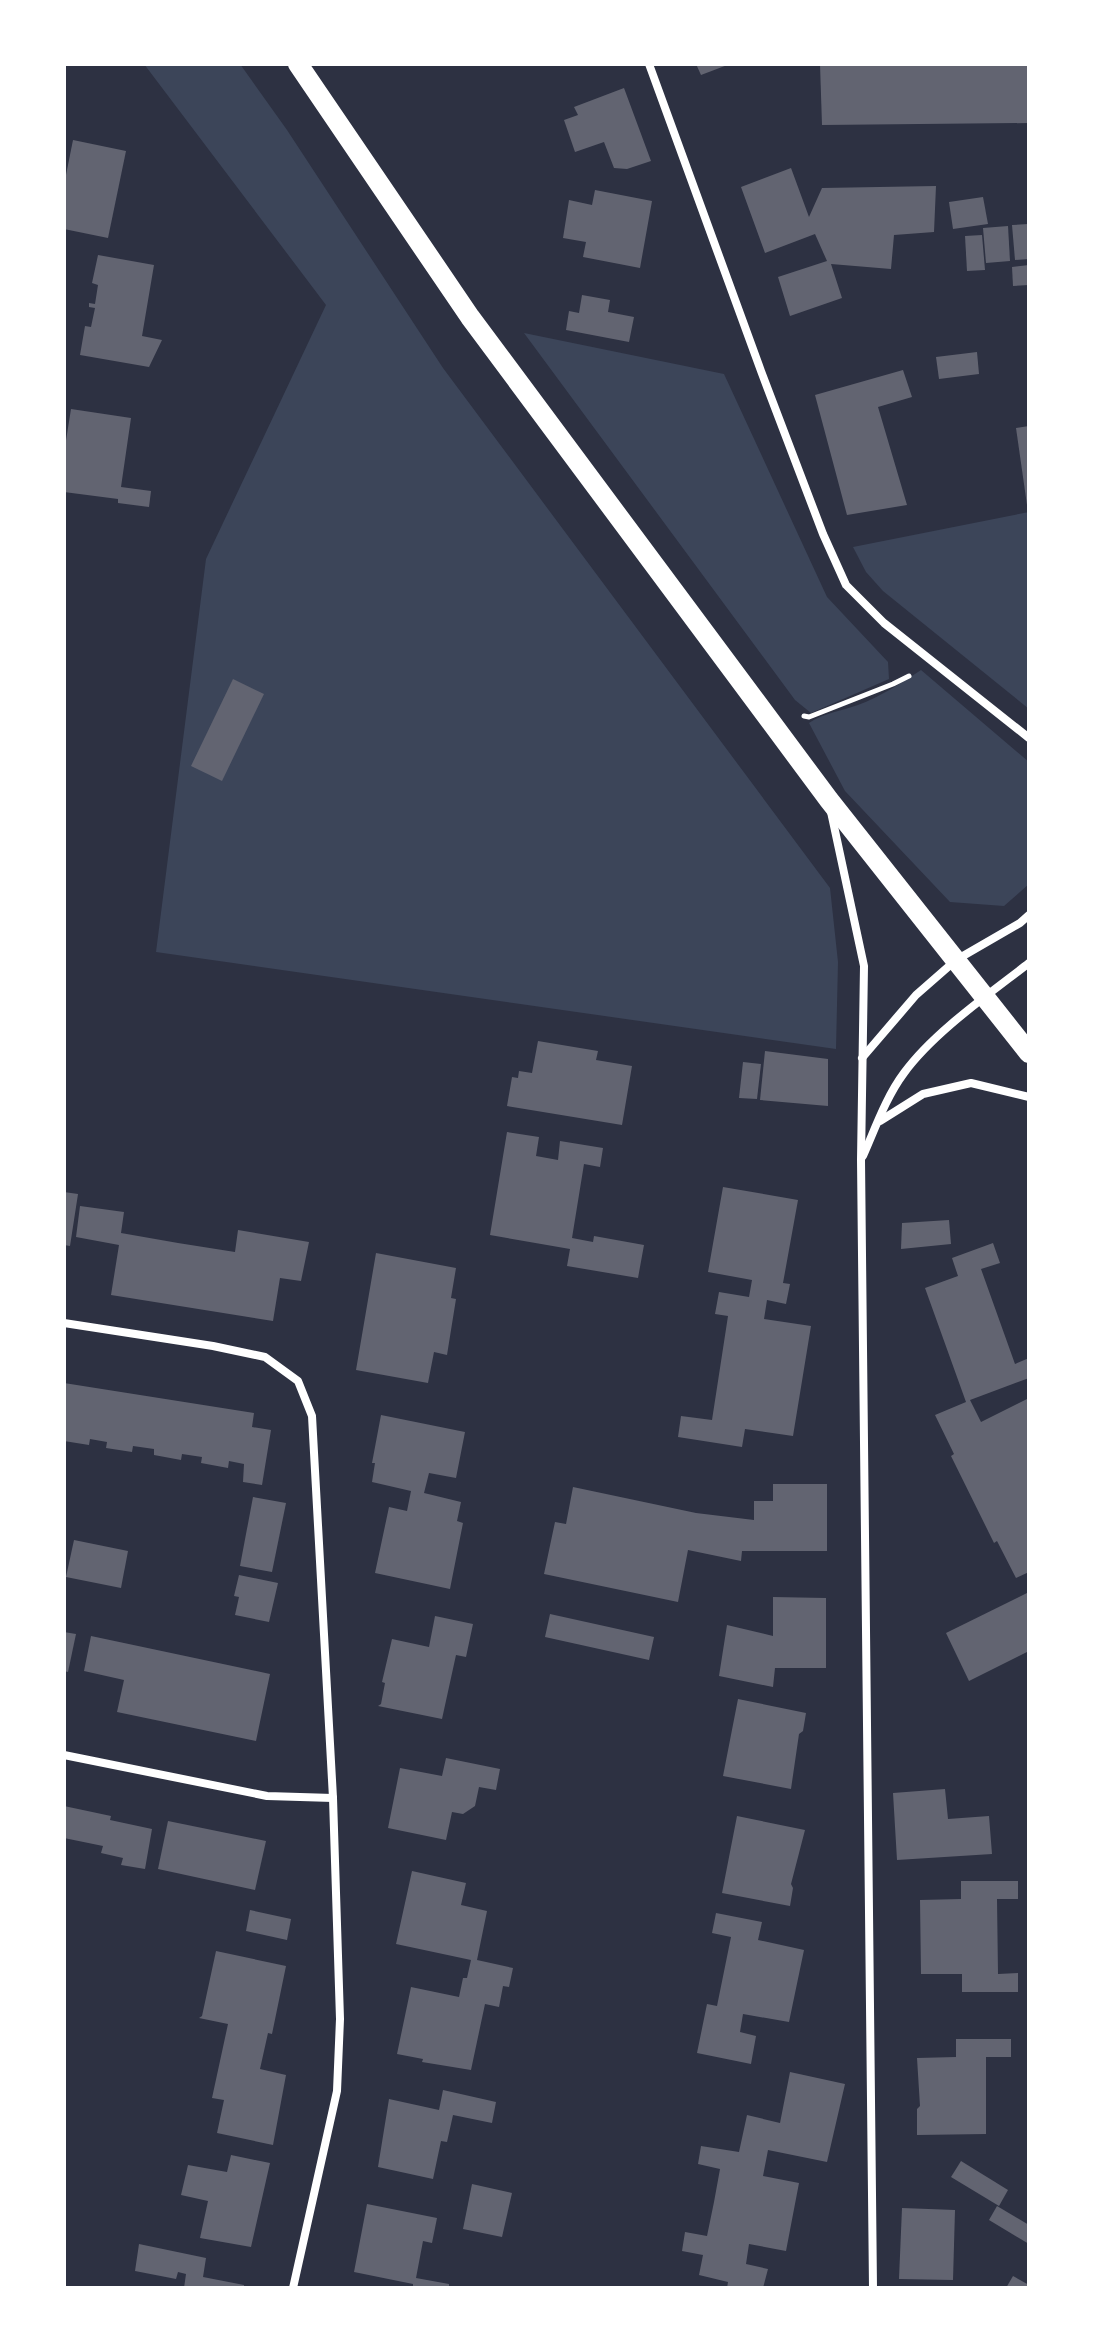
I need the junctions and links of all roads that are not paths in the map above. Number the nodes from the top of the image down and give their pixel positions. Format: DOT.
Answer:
graph roads {
  1 [pos="298,64"];
  2 [pos="649,64"];
  3 [pos="1029,738"];
  4 [pos="829,800"];
  5 [pos="1029,915"];
  6 [pos="956,960"];
  7 [pos="1029,963"];
  8 [pos="985,997"];
  9 [pos="1029,1053"];
  10 [pos="862,1058"];
  11 [pos="1029,1097"];
  12 [pos="879,1121"];
  13 [pos="861,1160"];
  14 [pos="64,1323"];
  15 [pos="64,1755"];
  16 [pos="333,1798"];
  17 [pos="293,2288"];
  18 [pos="873,2288"];
  1 -- 4 [label="main road"];
  2 -- 3 [label="street"];
  4 -- 6 [label="main road"];
  4 -- 10 [label="street"];
  5 -- 6 [label="street"];
  6 -- 8 [label="main road"];
  6 -- 10 [label="street"];
  7 -- 8 [label="street"];
  8 -- 9 [label="main road"];
  8 -- 12 [label="street"];
  10 -- 13 [label="street"];
  11 -- 12 [label="street"];
  12 -- 13 [label="street"];
  13 -- 18 [label="street"];
  14 -- 16 [label="street"];
  15 -- 16 [label="street"];
  16 -- 17 [label="street"];
}
